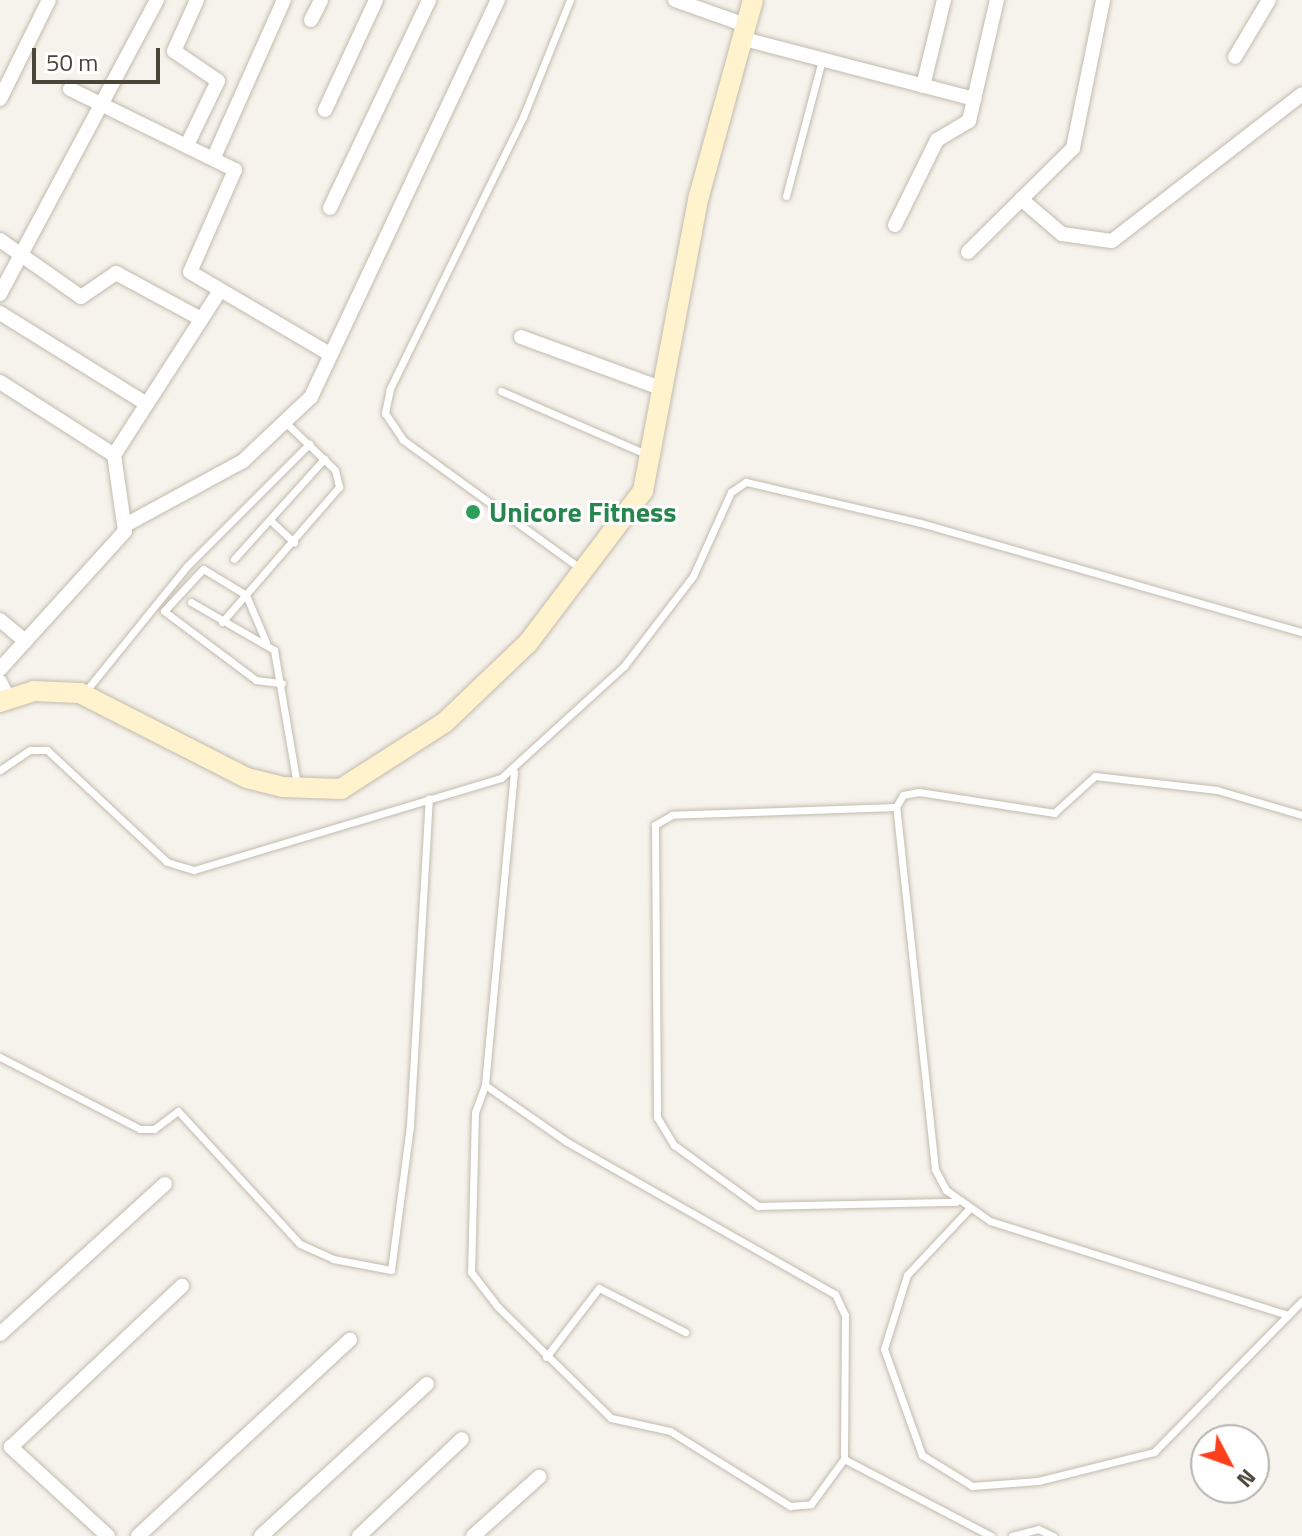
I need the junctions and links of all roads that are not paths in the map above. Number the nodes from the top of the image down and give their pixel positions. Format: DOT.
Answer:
graph roads {
  1 [pos="49,0"];
  2 [pos="157,0"];
  3 [pos="197,0"];
  4 [pos="284,0"];
  5 [pos="321,0"];
  6 [pos="376,0"];
  7 [pos="429,0"];
  8 [pos="498,0"];
  9 [pos="570,0"];
  10 [pos="675,0"];
  11 [pos="753,0"];
  12 [pos="944,0"];
  13 [pos="997,0"];
  14 [pos="1103,0"];
  15 [pos="1269,0"];
  16 [pos="311,20"];
  17 [pos="746,33"];
  18 [pos="1235,57"];
  19 [pos="822,60"];
  20 [pos="923,86"];
  21 [pos="70,89"];
  22 [pos="1302,94"];
  23 [pos="0,99"];
  24 [pos="974,99"];
  25 [pos="105,106"];
  26 [pos="325,110"];
  27 [pos="187,145"];
  28 [pos="214,157"];
  29 [pos="786,196"];
  30 [pos="1021,199"];
  31 [pos="330,208"];
  32 [pos="895,225"];
  33 [pos="0,240"];
  34 [pos="968,252"];
  35 [pos="26,257"];
  36 [pos="219,292"];
  37 [pos="0,294"];
  38 [pos="0,313"];
  39 [pos="201,319"];
  40 [pos="521,337"];
  41 [pos="330,354"];
  42 [pos="0,382"];
  43 [pos="663,389"];
  44 [pos="501,391"];
  45 [pos="145,403"];
  46 [pos="287,424"];
  47 [pos="309,444"];
  48 [pos="114,455"];
  49 [pos="651,457"];
  50 [pos="324,459"];
  51 [pos="270,520"];
  52 [pos="129,523"];
  53 [pos="294,542"];
  54 [pos="234,559"];
  55 [pos="585,572"];
  56 [pos="246,595"];
  57 [pos="191,602"];
  58 [pos="0,620"];
  59 [pos="222,622"];
  60 [pos="1302,632"];
  61 [pos="25,641"];
  62 [pos="266,642"];
  63 [pos="0,669"];
  64 [pos="282,683"];
  65 [pos="2,694"];
  66 [pos="83,694"];
  67 [pos="0,770"];
  68 [pos="514,772"];
  69 [pos="297,788"];
  70 [pos="429,799"];
  71 [pos="896,807"];
  72 [pos="1302,815"];
  73 [pos="0,1057"];
  74 [pos="485,1085"];
  75 [pos="165,1184"];
  76 [pos="956,1202"];
  77 [pos="968,1210"];
  78 [pos="182,1286"];
  79 [pos="1302,1301"];
  80 [pos="1288,1315"];
  81 [pos="685,1332"];
  82 [pos="0,1334"];
  83 [pos="350,1340"];
  84 [pos="546,1357"];
  85 [pos="427,1384"];
  86 [pos="462,1439"];
  87 [pos="844,1459"];
  88 [pos="539,1477"];
  89 [pos="108,1536"];
  90 [pos="138,1536"];
  91 [pos="261,1536"];
  92 [pos="359,1536"];
  93 [pos="473,1536"];
  94 [pos="991,1536"];
  95 [pos="1012,1536"];
  96 [pos="1053,1536"];
  1 -- 23 [label="street"];
  2 -- 25 [label="street"];
  3 -- 27 [label="street"];
  4 -- 28 [label="street"];
  5 -- 16 [label="street"];
  6 -- 26 [label="street"];
  7 -- 31 [label="street"];
  8 -- 41 [label="street"];
  9 -- 55 [label="lane"];
  10 -- 17 [label="street"];
  11 -- 17 [label="street"];
  12 -- 20 [label="street"];
  13 -- 24 [label="street"];
  14 -- 30 [label="street"];
  15 -- 18 [label="street"];
  17 -- 19 [label="street"];
  17 -- 43 [label="street"];
  19 -- 20 [label="street"];
  19 -- 29 [label="lane"];
  20 -- 24 [label="street"];
  21 -- 25 [label="street"];
  22 -- 30 [label="street"];
  24 -- 32 [label="street"];
  25 -- 27 [label="street"];
  25 -- 35 [label="street"];
  27 -- 28 [label="street"];
  28 -- 36 [label="street"];
  30 -- 34 [label="street"];
  33 -- 35 [label="street"];
  35 -- 37 [label="street"];
  35 -- 39 [label="street"];
  36 -- 39 [label="street"];
  36 -- 41 [label="street"];
  38 -- 45 [label="street"];
  39 -- 45 [label="street"];
  40 -- 43 [label="street"];
  41 -- 46 [label="street"];
  42 -- 48 [label="street"];
  43 -- 49 [label="street"];
  44 -- 49 [label="lane"];
  45 -- 48 [label="street"];
  46 -- 47 [label="lane"];
  46 -- 52 [label="street"];
  47 -- 50 [label="lane"];
  47 -- 66 [label="lane"];
  48 -- 52 [label="street"];
  49 -- 55 [label="street"];
  50 -- 51 [label="lane"];
  50 -- 53 [label="lane"];
  51 -- 53 [label="lane"];
  51 -- 54 [label="lane"];
  52 -- 61 [label="street"];
  53 -- 56 [label="lane"];
  55 -- 69 [label="street"];
  56 -- 59 [label="lane"];
  56 -- 62 [label="lane"];
  56 -- 64 [label="lane"];
  57 -- 59 [label="lane"];
  58 -- 61 [label="street"];
  59 -- 62 [label="lane"];
  60 -- 68 [label="lane"];
  61 -- 63 [label="street"];
  62 -- 64 [label="lane"];
  64 -- 69 [label="lane"];
  65 -- 66 [label="street"];
  66 -- 69 [label="street"];
  67 -- 70 [label="lane"];
  68 -- 70 [label="lane"];
  68 -- 74 [label="lane"];
  70 -- 73 [label="lane"];
  71 -- 72 [label="lane"];
  71 -- 76 [label="lane"];
  71 -- 76 [label="lane"];
  74 -- 84 [label="lane"];
  74 -- 87 [label="lane"];
  75 -- 82 [label="street"];
  76 -- 77 [label="lane"];
  77 -- 80 [label="lane"];
  77 -- 80 [label="lane"];
  78 -- 89 [label="street"];
  79 -- 80 [label="lane"];
  81 -- 84 [label="lane"];
  83 -- 90 [label="street"];
  84 -- 87 [label="lane"];
  85 -- 91 [label="street"];
  86 -- 92 [label="street"];
  87 -- 94 [label="lane"];
  88 -- 93 [label="street"];
  95 -- 96 [label="lane"];
}
